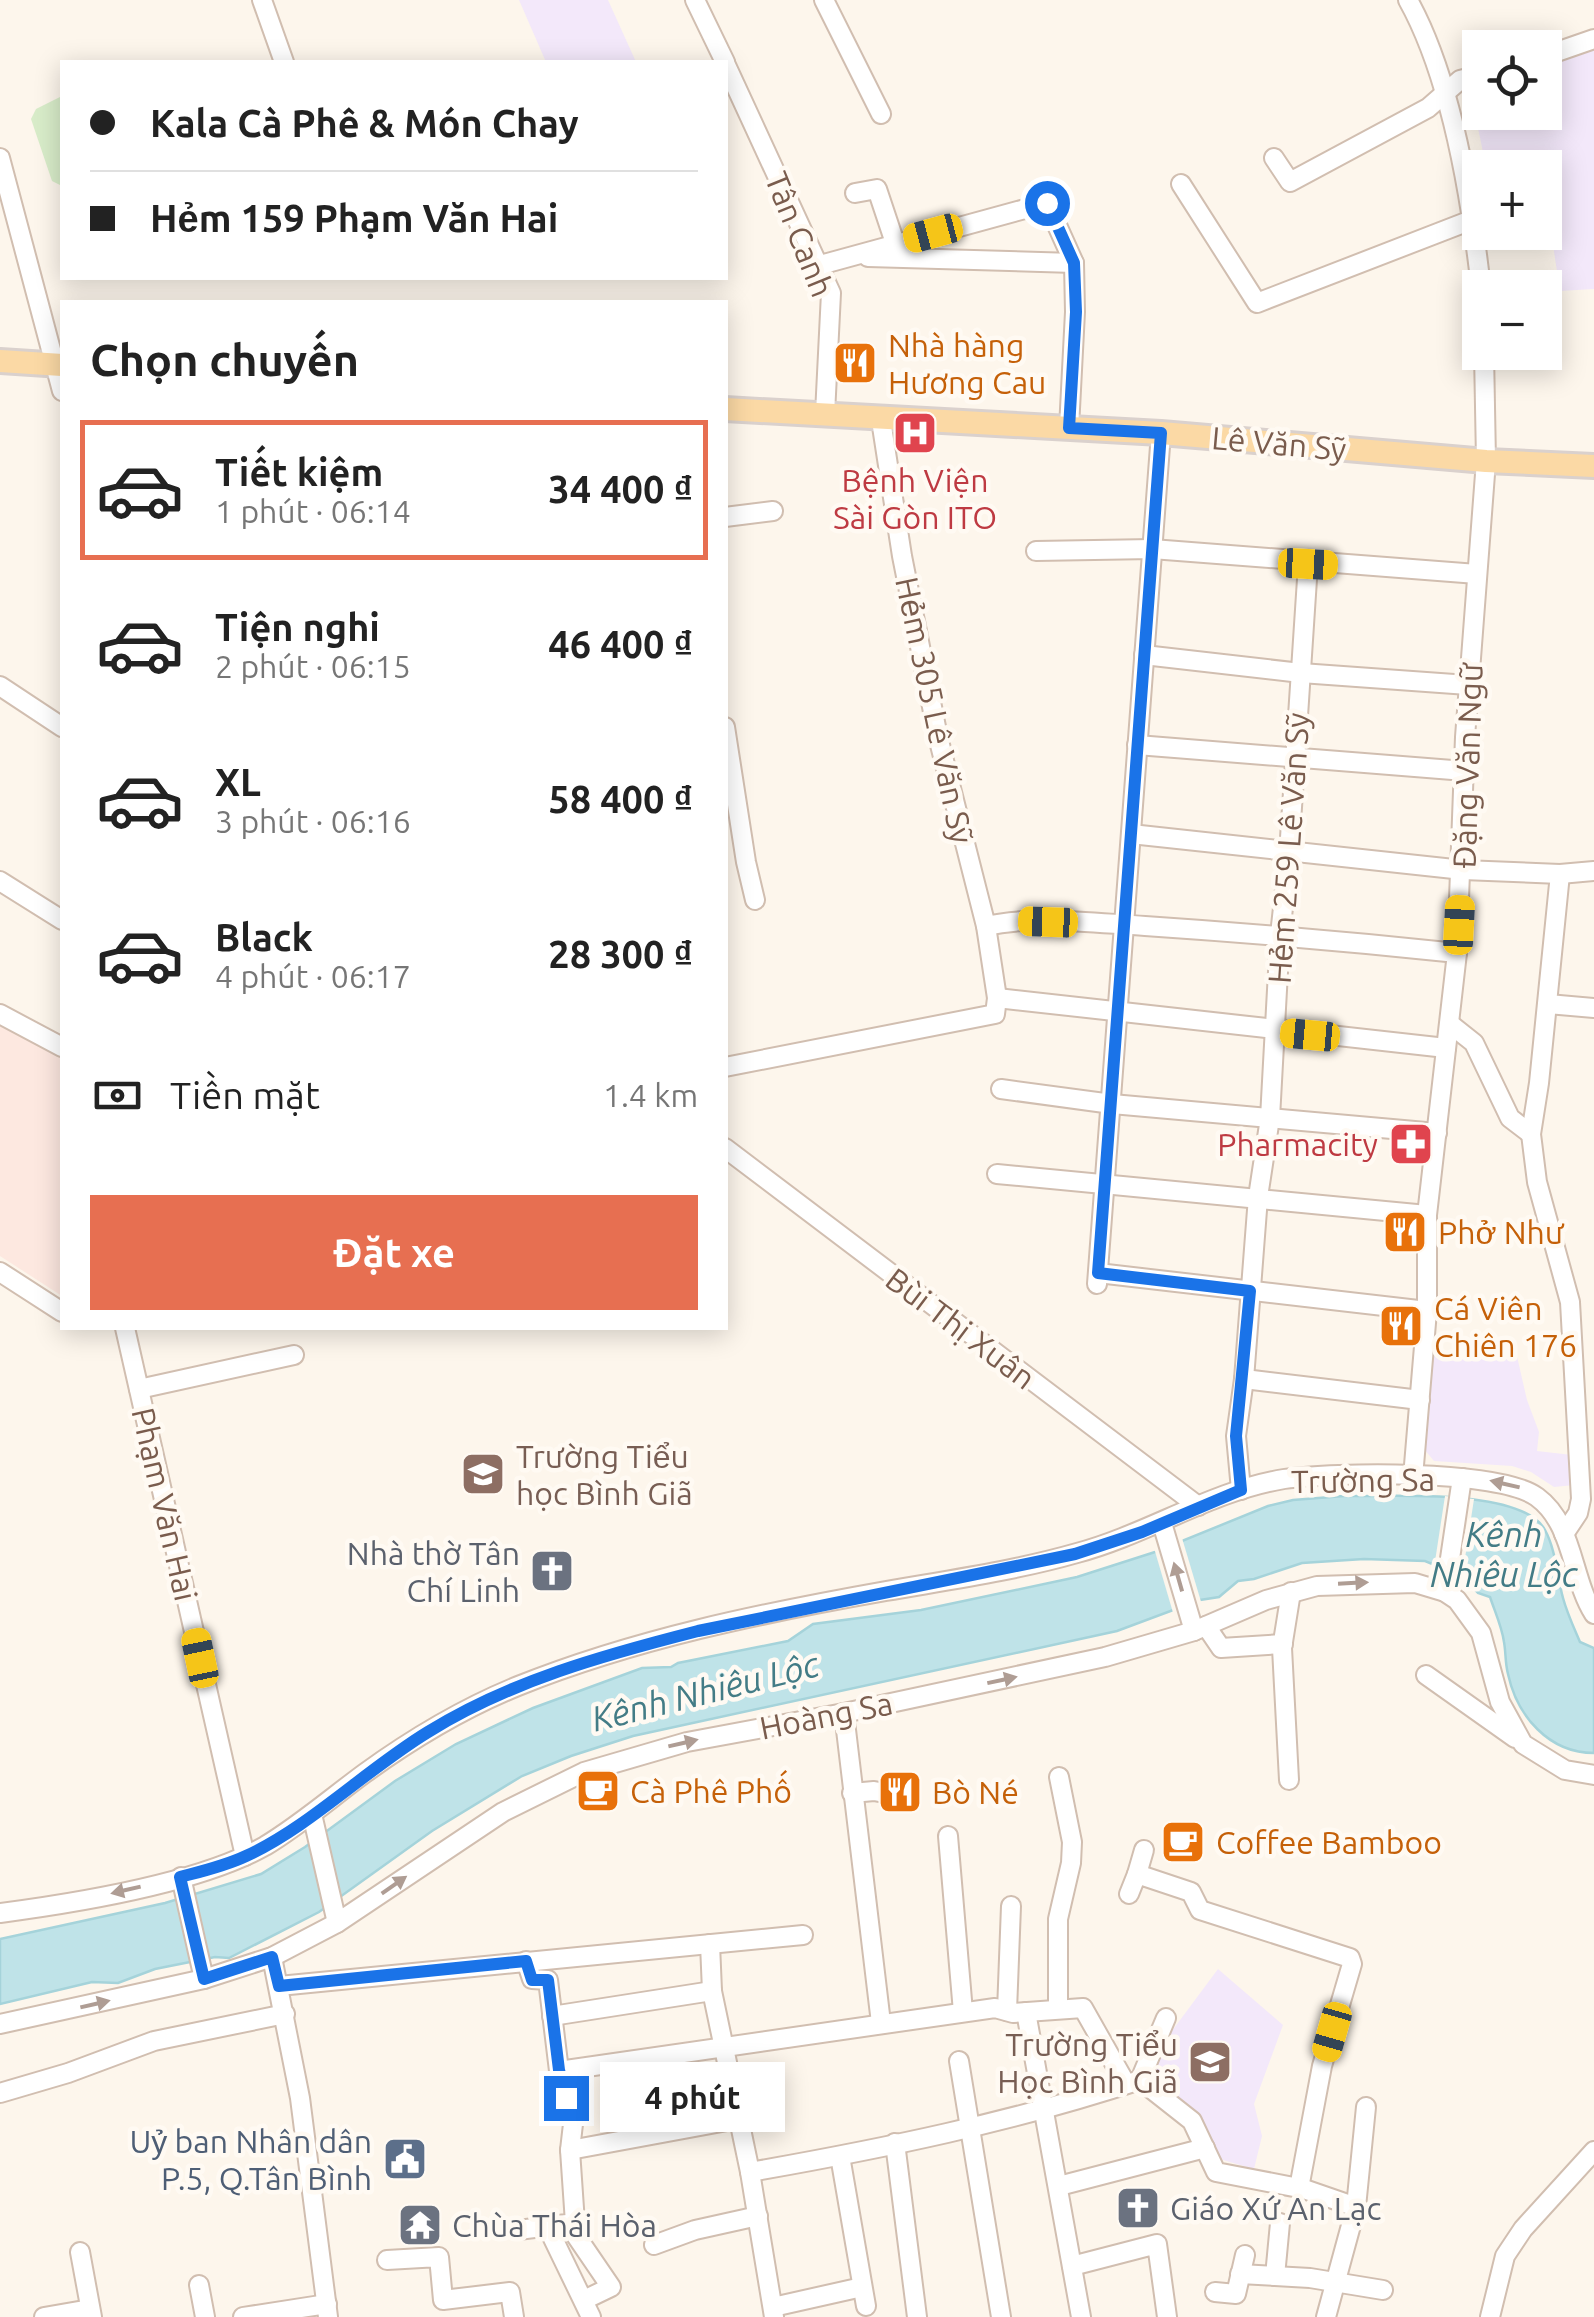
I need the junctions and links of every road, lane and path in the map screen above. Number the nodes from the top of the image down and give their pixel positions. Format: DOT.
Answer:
graph roads {
  1 [pos="262,0"];
  2 [pos="696,0"];
  3 [pos="824,0"];
  4 [pos="1408,0"];
  5 [pos="1594,39"];
  6 [pos="1562,50"];
  7 [pos="283,60"];
  8 [pos="724,60"];
  9 [pos="728,69"];
  10 [pos="1462,80"];
  11 [pos="1444,94"];
  12 [pos="881,114"];
  13 [pos="0,158"];
  14 [pos="1274,158"];
  15 [pos="1462,170"];
  16 [pos="1181,184"];
  17 [pos="855,193"];
  18 [pos="1462,225"];
  19 [pos="895,244"];
  20 [pos="847,256"];
  21 [pos="1074,263"];
  22 [pos="820,265"];
  23 [pos="0,360"];
  24 [pos="60,364"];
  25 [pos="1484,370"];
  26 [pos="728,409"];
  27 [pos="825,414"];
  28 [pos="881,420"];
  29 [pos="1069,428"];
  30 [pos="1161,433"];
  31 [pos="1486,461"];
  32 [pos="1594,466"];
  33 [pos="773,511"];
  34 [pos="728,517"];
  35 [pos="1152,550"];
  36 [pos="1036,551"];
  37 [pos="1308,564"];
  38 [pos="1477,574"];
  39 [pos="1144,655"];
  40 [pos="1301,673"];
  41 [pos="0,686"];
  42 [pos="1468,686"];
  43 [pos="60,725"];
  44 [pos="728,745"];
  45 [pos="1137,746"];
  46 [pos="1294,759"];
  47 [pos="1466,771"];
  48 [pos="1131,834"];
  49 [pos="1290,853"];
  50 [pos="1462,870"];
  51 [pos="1594,872"];
  52 [pos="1560,874"];
  53 [pos="0,881"];
  54 [pos="756,900"];
  55 [pos="60,919"];
  56 [pos="1124,925"];
  57 [pos="986,926"];
  58 [pos="1280,935"];
  59 [pos="1458,953"];
  60 [pos="997,998"];
  61 [pos="1548,1004"];
  62 [pos="1594,1008"];
  63 [pos="1117,1009"];
  64 [pos="0,1014"];
  65 [pos="1450,1024"];
  66 [pos="1276,1032"];
  67 [pos="60,1045"];
  68 [pos="1446,1048"];
  69 [pos="728,1067"];
  70 [pos="1001,1089"];
  71 [pos="1112,1104"];
  72 [pos="1270,1118"];
  73 [pos="1437,1133"];
  74 [pos="1531,1134"];
  75 [pos="728,1150"];
  76 [pos="997,1174"];
  77 [pos="1104,1184"];
  78 [pos="1258,1197"];
  79 [pos="1428,1215"];
  80 [pos="0,1272"];
  81 [pos="1250,1291"];
  82 [pos="60,1311"];
  83 [pos="1426,1311"];
  84 [pos="125,1330"];
  85 [pos="294,1355"];
  86 [pos="1244,1379"];
  87 [pos="139,1389"];
  88 [pos="1420,1400"];
  89 [pos="1413,1477"];
  90 [pos="1461,1488"];
  91 [pos="1241,1490"];
  92 [pos="1198,1506"];
  93 [pos="1162,1523"];
  94 [pos="1564,1534"];
  95 [pos="1447,1583"];
  96 [pos="1291,1592"];
  97 [pos="1594,1614"];
  98 [pos="1200,1629"];
  99 [pos="1283,1644"];
  100 [pos="1426,1675"];
  101 [pos="844,1713"];
  102 [pos="1523,1744"];
  103 [pos="1594,1775"];
  104 [pos="1058,1777"];
  105 [pos="1289,1780"];
  106 [pos="852,1793"];
  107 [pos="895,1795"];
  108 [pos="313,1821"];
  109 [pos="948,1836"];
  110 [pos="1144,1850"];
  111 [pos="246,1856"];
  112 [pos="1137,1874"];
  113 [pos="182,1883"];
  114 [pos="1128,1894"];
  115 [pos="1011,1906"];
  116 [pos="0,1913"];
  117 [pos="336,1916"];
  118 [pos="804,1935"];
  119 [pos="710,1944"];
  120 [pos="272,1957"];
  121 [pos="526,1961"];
  122 [pos="202,1973"];
  123 [pos="279,1986"];
  124 [pos="712,1991"];
  125 [pos="1058,2008"];
  126 [pos="963,2012"];
  127 [pos="1017,2012"];
  128 [pos="284,2014"];
  129 [pos="552,2016"];
  130 [pos="1166,2018"];
  131 [pos="881,2023"];
  132 [pos="0,2024"];
  133 [pos="723,2048"];
  134 [pos="959,2062"];
  135 [pos="559,2070"];
  136 [pos="1132,2082"];
  137 [pos="0,2093"];
  138 [pos="1366,2107"];
  139 [pos="1044,2108"];
  140 [pos="738,2119"];
  141 [pos="968,2127"];
  142 [pos="895,2144"];
  143 [pos="1205,2148"];
  144 [pos="570,2150"];
  145 [pos="1594,2150"];
  146 [pos="840,2156"];
  147 [pos="750,2172"];
  148 [pos="1059,2186"];
  149 [pos="1299,2188"];
  150 [pos="1356,2207"];
  151 [pos="758,2216"];
  152 [pos="1280,2223"];
  153 [pos="568,2224"];
  154 [pos="547,2226"];
  155 [pos="518,2230"];
  156 [pos="654,2245"];
  157 [pos="80,2252"];
  158 [pos="1245,2255"];
  159 [pos="387,2260"];
  160 [pos="1072,2266"];
  161 [pos="1240,2274"];
  162 [pos="1275,2276"];
  163 [pos="1336,2283"];
  164 [pos="199,2286"];
  165 [pos="862,2287"];
  166 [pos="1383,2290"];
  167 [pos="1215,2292"];
  168 [pos="866,2306"];
  169 [pos="587,2308"];
  170 [pos="328,2311"];
  171 [pos="774,2312"];
  172 [pos="91,2313"];
  173 [pos="44,2317"];
  174 [pos="205,2317"];
  175 [pos="243,2317"];
  176 [pos="514,2317"];
  177 [pos="917,2317"];
  178 [pos="1001,2317"];
  179 [pos="1081,2317"];
  180 [pos="1167,2317"];
  181 [pos="1326,2317"];
  182 [pos="1490,2317"];
  1 -- 7 [label="street"];
  2 -- 8 [label="street, Tân Canh"];
  3 -- 12 [label="street"];
  4 -- 11 [label="street"];
  5 -- 6 [label="street"];
  9 -- 22 [label="street, Tân Canh"];
  10 -- 11 [label="street"];
  11 -- 14 [label="street"];
  11 -- 15 [label="street"];
  13 -- 24 [label="street"];
  16 -- 18 [label="street"];
  17 -- 19 [label="street"];
  19 -- 20 [label="street"];
  19 -- 21 [label="street"];
  20 -- 21 [label="street"];
  20 -- 22 [label="street"];
  21 -- 29 [label="street"];
  22 -- 27 [label="street, Tân Canh"];
  23 -- 24 [label="main road"];
  25 -- 31 [label="street, Đặng Văn Ngữ"];
  26 -- 27 [label="main road, Lê Văn Sỹ"];
  27 -- 28 [label="main road, Lê Văn Sỹ"];
  28 -- 29 [label="main road, Lê Văn Sỹ"];
  28 -- 57 [label="street, Hẻm 305 Lê Văn Sỹ"];
  29 -- 30 [label="main road, Lê Văn Sỹ"];
  30 -- 31 [label="main road, Lê Văn Sỹ"];
  30 -- 35 [label="street"];
  31 -- 32 [label="main road, Lê Văn Sỹ"];
  31 -- 38 [label="street, Đặng Văn Ngữ"];
  33 -- 34 [label="street"];
  35 -- 36 [label="street"];
  35 -- 37 [label="street"];
  35 -- 39 [label="street"];
  37 -- 38 [label="street"];
  37 -- 40 [label="street, Hẻm 259 Lê Văn Sỹ"];
  38 -- 42 [label="street, Đặng Văn Ngữ"];
  39 -- 40 [label="street"];
  39 -- 45 [label="street"];
  40 -- 42 [label="street"];
  40 -- 46 [label="street, Hẻm 259 Lê Văn Sỹ"];
  41 -- 43 [label="street"];
  42 -- 47 [label="street, Đặng Văn Ngữ"];
  44 -- 54 [label="street"];
  45 -- 46 [label="street"];
  45 -- 48 [label="street"];
  46 -- 47 [label="street"];
  46 -- 49 [label="street, Hẻm 259 Lê Văn Sỹ"];
  47 -- 50 [label="street, Đặng Văn Ngữ"];
  48 -- 49 [label="street"];
  48 -- 56 [label="street"];
  49 -- 50 [label="street"];
  49 -- 58 [label="street, Hẻm 259 Lê Văn Sỹ"];
  50 -- 52 [label="street"];
  50 -- 59 [label="street, Đặng Văn Ngữ"];
  51 -- 52 [label="street"];
  52 -- 61 [label="street"];
  53 -- 55 [label="street"];
  56 -- 57 [label="street"];
  56 -- 58 [label="street"];
  56 -- 63 [label="street"];
  57 -- 60 [label="street, Hẻm 305 Lê Văn Sỹ"];
  58 -- 59 [label="street"];
  58 -- 66 [label="street, Hẻm 259 Lê Văn Sỹ"];
  59 -- 65 [label="street, Đặng Văn Ngữ"];
  60 -- 63 [label="street"];
  60 -- 69 [label="street"];
  61 -- 62 [label="street"];
  61 -- 74 [label="street"];
  63 -- 66 [label="street"];
  63 -- 71 [label="street"];
  64 -- 67 [label="street"];
  65 -- 68 [label="street, Đặng Văn Ngữ"];
  65 -- 74 [label="street"];
  66 -- 68 [label="street"];
  66 -- 72 [label="street, Hẻm 259 Lê Văn Sỹ"];
  68 -- 73 [label="street, Đặng Văn Ngữ"];
  70 -- 71 [label="street"];
  71 -- 72 [label="street"];
  71 -- 77 [label="street"];
  72 -- 73 [label="street"];
  72 -- 78 [label="street, Hẻm 259 Lê Văn Sỹ"];
  73 -- 79 [label="street, Đặng Văn Ngữ"];
  74 -- 94 [label="street"];
  75 -- 92 [label="street, Bùi Thị Xuân"];
  76 -- 77 [label="street"];
  77 -- 78 [label="street"];
  77 -- 81 [label="street"];
  78 -- 79 [label="street"];
  78 -- 81 [label="street, Hẻm 259 Lê Văn Sỹ"];
  79 -- 83 [label="street, Đặng Văn Ngữ"];
  80 -- 82 [label="street"];
  81 -- 83 [label="street"];
  81 -- 86 [label="street, Hẻm 259 Lê Văn Sỹ"];
  83 -- 88 [label="street, Đặng Văn Ngữ"];
  84 -- 87 [label="street, Phạm Văn Hai"];
  85 -- 87 [label="street"];
  86 -- 88 [label="street"];
  86 -- 91 [label="street, Hẻm 259 Lê Văn Sỹ"];
  87 -- 111 [label="street, Phạm Văn Hai"];
  88 -- 89 [label="street, Đặng Văn Ngữ"];
  89 -- 90 [label="street, Trường Sa"];
  89 -- 91 [label="street, Trường Sa"];
  94 -- 90 [label="street, Trường Sa, one-way"];
  90 -- 95 [label="street"];
  91 -- 92 [label="street, Trường Sa"];
  92 -- 93 [label="street, Trường Sa"];
  98 -- 93 [label="street, one-way"];
  93 -- 108 [label="street, Trường Sa"];
  94 -- 97 [label="street, Trường Sa"];
  96 -- 95 [label="street, Hoàng Sa, one-way"];
  95 -- 102 [label="street"];
  96 -- 98 [label="street, Hoàng Sa"];
  96 -- 99 [label="street"];
  98 -- 99 [label="street"];
  101 -- 98 [label="street, Hoàng Sa, one-way"];
  99 -- 105 [label="street"];
  100 -- 102 [label="street"];
  101 -- 106 [label="street"];
  117 -- 101 [label="street, Hoàng Sa, one-way"];
  102 -- 103 [label="street"];
  104 -- 125 [label="street"];
  106 -- 107 [label="street"];
  106 -- 131 [label="street"];
  108 -- 111 [label="street, Trường Sa"];
  108 -- 117 [label="street"];
  109 -- 126 [label="street"];
  110 -- 112 [label="street"];
  111 -- 113 [label="street, Trường Sa"];
  112 -- 114 [label="street"];
  112 -- 149 [label="street"];
  113 -- 116 [label="street, Trường Sa, one-way"];
  113 -- 122 [label="street"];
  115 -- 127 [label="street"];
  117 -- 120 [label="street, Hoàng Sa"];
  118 -- 119 [label="street"];
  119 -- 121 [label="street"];
  119 -- 124 [label="street"];
  120 -- 122 [label="street, Hoàng Sa"];
  120 -- 123 [label="street"];
  121 -- 123 [label="street"];
  121 -- 129 [label="street"];
  132 -- 122 [label="street, Hoàng Sa, one-way"];
  123 -- 128 [label="street"];
  124 -- 129 [label="street"];
  124 -- 133 [label="street"];
  125 -- 127 [label="street"];
  125 -- 136 [label="street"];
  126 -- 127 [label="street"];
  126 -- 131 [label="street"];
  127 -- 139 [label="street"];
  128 -- 137 [label="street"];
  128 -- 170 [label="street"];
  129 -- 135 [label="street"];
  130 -- 136 [label="street"];
  131 -- 133 [label="street"];
  133 -- 135 [label="street"];
  133 -- 140 [label="street"];
  134 -- 141 [label="street"];
  135 -- 144 [label="street"];
  136 -- 139 [label="street"];
  136 -- 143 [label="street"];
  138 -- 150 [label="street"];
  139 -- 141 [label="street"];
  139 -- 148 [label="street"];
  140 -- 144 [label="street"];
  140 -- 147 [label="street"];
  141 -- 142 [label="street"];
  141 -- 178 [label="street"];
  142 -- 146 [label="street"];
  142 -- 177 [label="street"];
  143 -- 148 [label="street"];
  143 -- 149 [label="street"];
  144 -- 153 [label="street"];
  145 -- 182 [label="street"];
  146 -- 147 [label="street"];
  146 -- 165 [label="street"];
  147 -- 151 [label="street"];
  148 -- 160 [label="street"];
  149 -- 150 [label="street"];
  150 -- 163 [label="street"];
  151 -- 156 [label="street"];
  151 -- 171 [label="street"];
  152 -- 162 [label="street"];
  153 -- 154 [label="street"];
  153 -- 169 [label="street"];
  154 -- 155 [label="street"];
  154 -- 169 [label="street"];
  157 -- 172 [label="street"];
  158 -- 161 [label="street"];
  159 -- 176 [label="street"];
  160 -- 179 [label="street"];
  160 -- 180 [label="street"];
  161 -- 162 [label="street"];
  161 -- 167 [label="street"];
  162 -- 163 [label="street"];
  163 -- 166 [label="street"];
  163 -- 181 [label="street"];
  164 -- 174 [label="street"];
  165 -- 168 [label="street"];
  165 -- 171 [label="street"];
  170 -- 175 [label="street"];
  172 -- 173 [label="street"];
}
